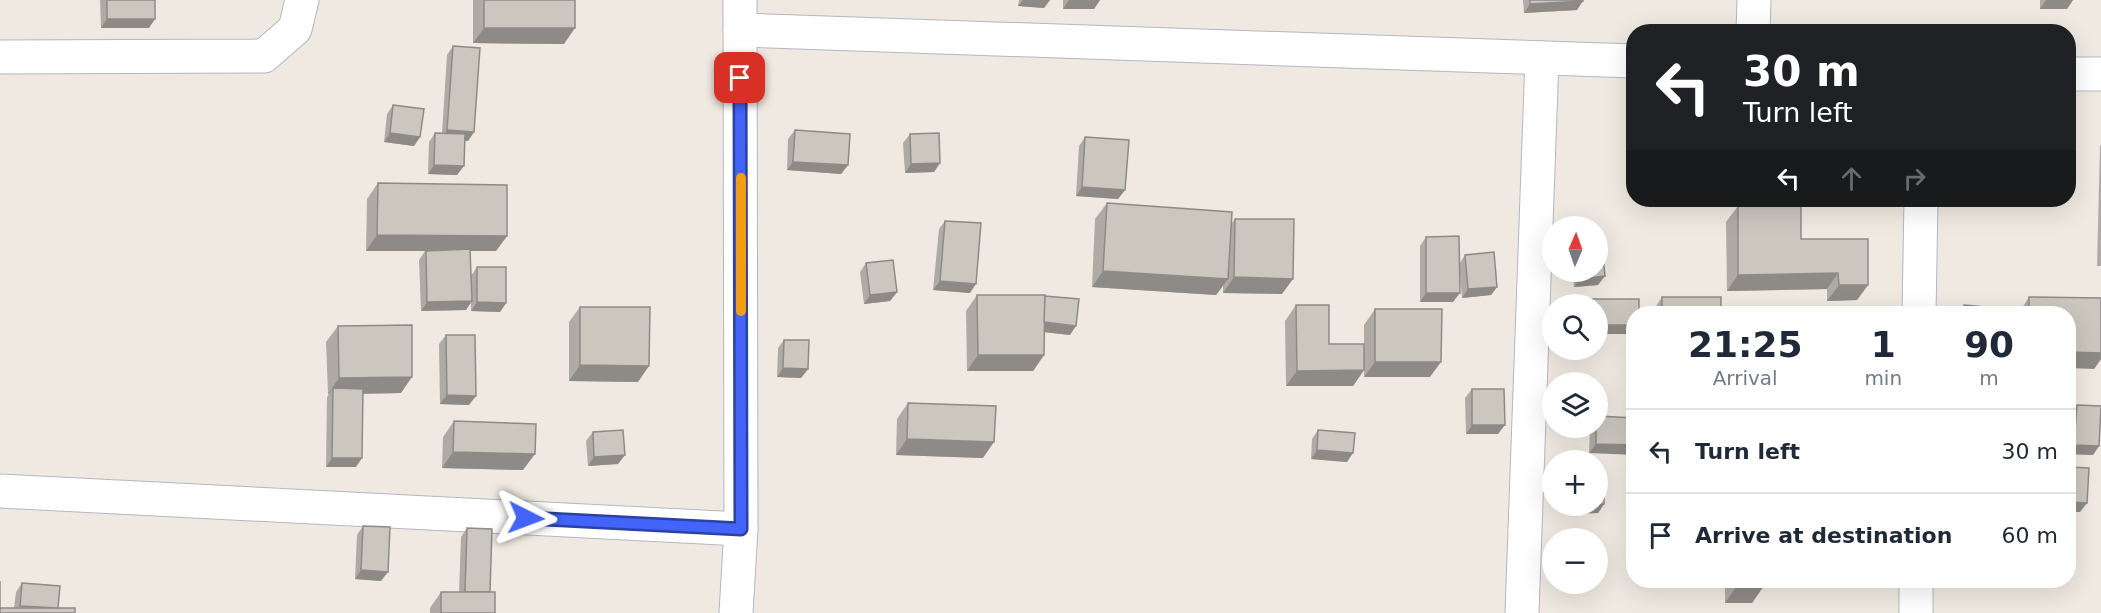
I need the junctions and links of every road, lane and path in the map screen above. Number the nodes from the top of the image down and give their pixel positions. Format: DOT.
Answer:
graph roads {
  1 [pos="302,0"];
  2 [pos="1754,0"];
  3 [pos="740,15"];
  4 [pos="1753,24"];
  5 [pos="0,57"];
  6 [pos="1542,58"];
  7 [pos="1626,61"];
  8 [pos="2076,74"];
  9 [pos="2101,74"];
  10 [pos="1921,207"];
  11 [pos="1919,306"];
  12 [pos="0,491"];
  13 [pos="741,529"];
  14 [pos="1916,588"];
  15 [pos="736,613"];
  16 [pos="1522,613"];
  17 [pos="1916,613"];
  1 -- 5 [label="street"];
  2 -- 4 [label="street"];
  3 -- 6 [label="street"];
  3 -- 13 [label="street"];
  6 -- 7 [label="street"];
  6 -- 16 [label="street"];
  8 -- 9 [label="street"];
  10 -- 11 [label="street"];
  12 -- 13 [label="street"];
  13 -- 15 [label="street"];
  14 -- 17 [label="street"];
}
